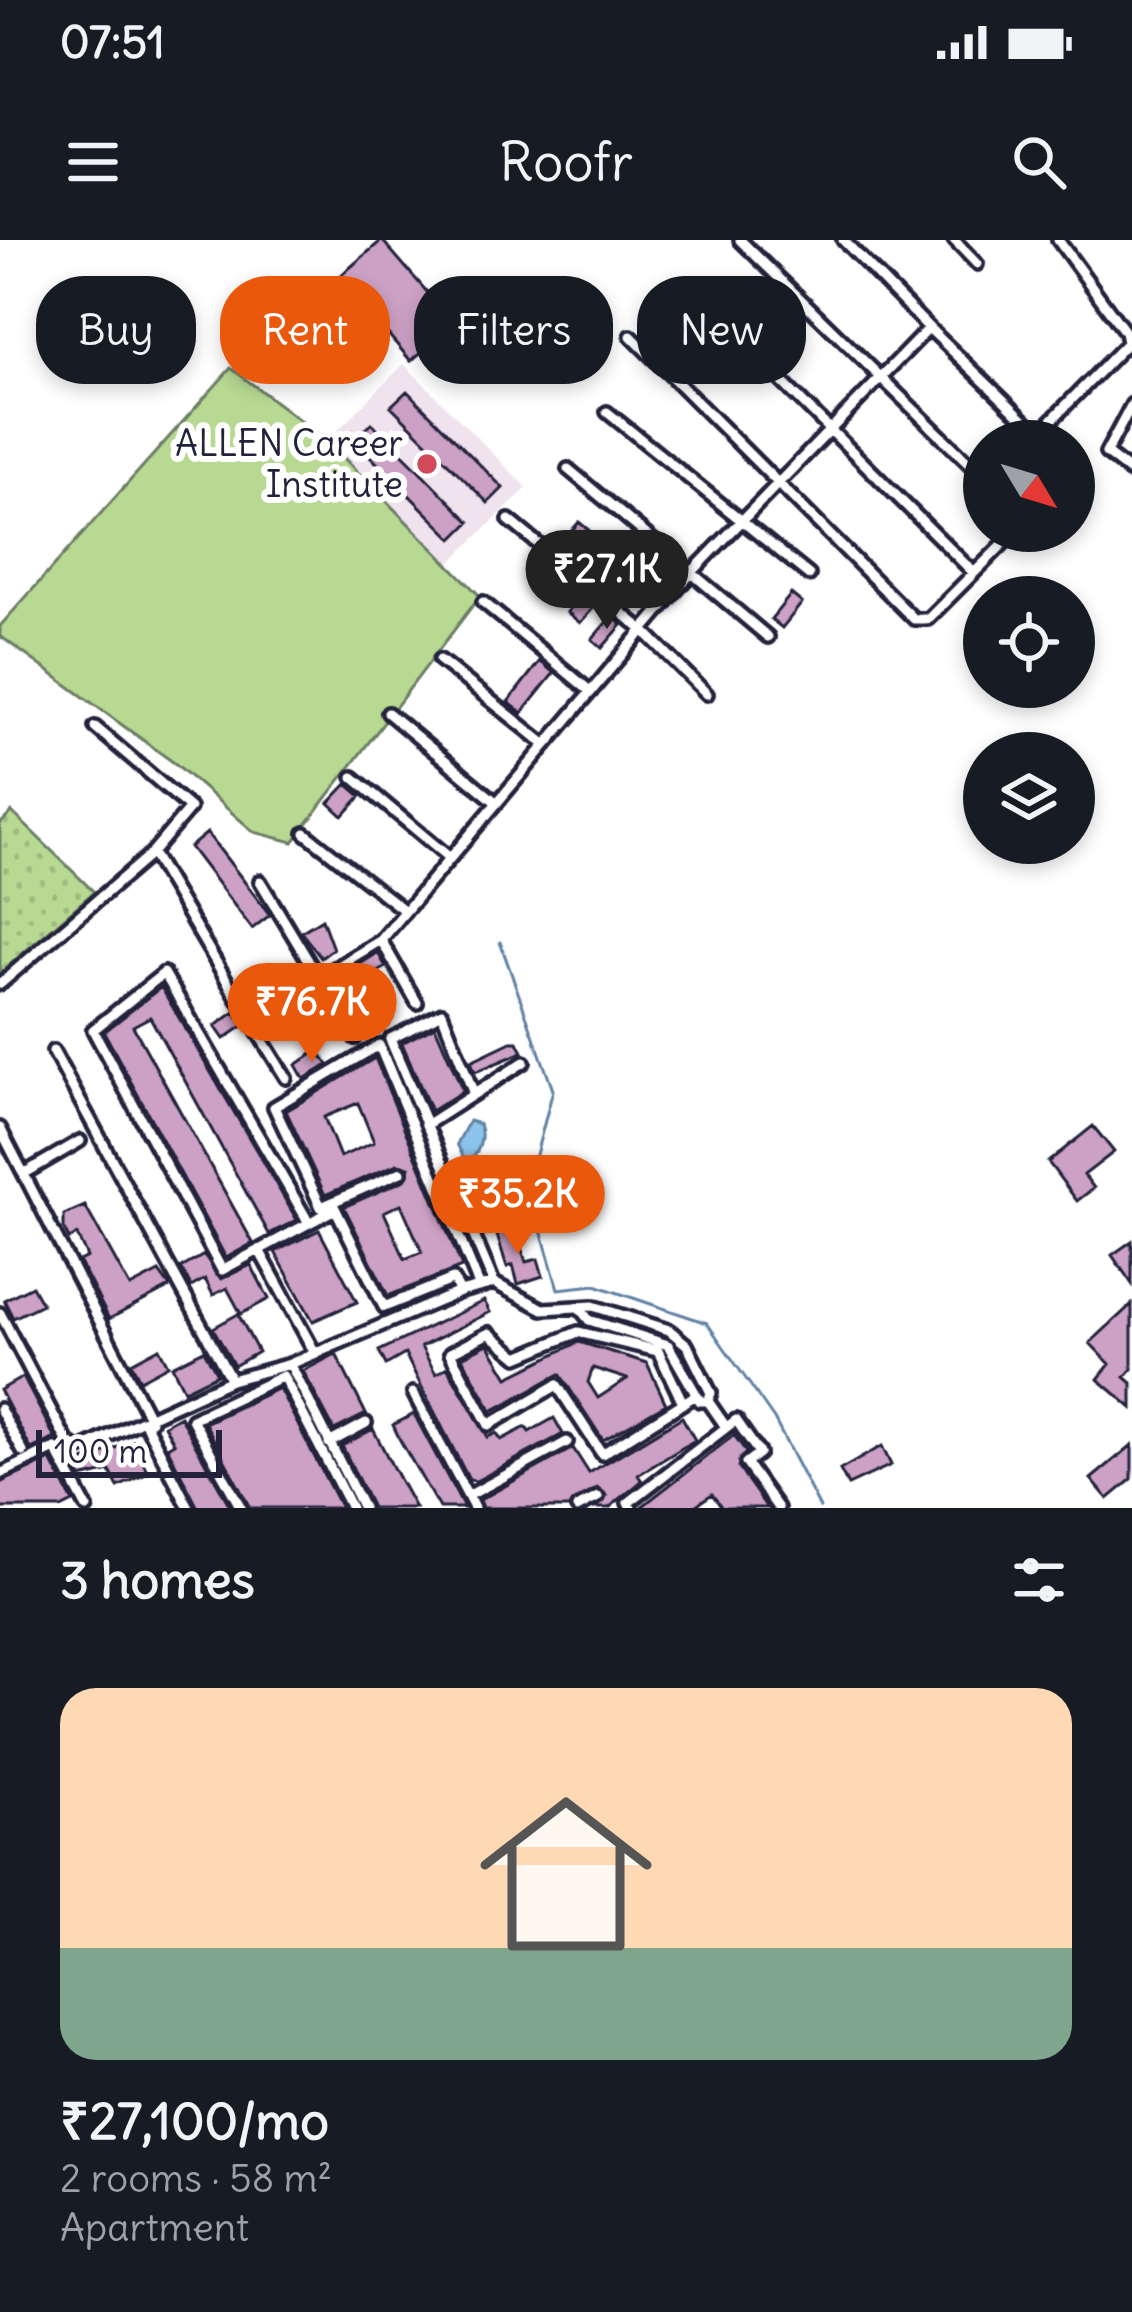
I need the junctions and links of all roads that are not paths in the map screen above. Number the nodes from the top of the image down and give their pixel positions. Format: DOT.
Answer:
graph roads {
  1 [pos="740,240"];
  2 [pos="843,240"];
  3 [pos="954,240"];
  4 [pos="1058,240"];
  5 [pos="977,264"];
  6 [pos="929,328"];
  7 [pos="631,337"];
  8 [pos="879,379"];
  9 [pos="782,384"];
  10 [pos="1132,404"];
  11 [pos="607,412"];
  12 [pos="1024,420"];
  13 [pos="1058,420"];
  14 [pos="827,430"];
  15 [pos="963,458"];
  16 [pos="568,469"];
  17 [pos="1132,473"];
  18 [pos="776,482"];
  19 [pos="509,520"];
  20 [pos="740,520"];
  21 [pos="995,552"];
  22 [pos="692,572"];
  23 [pos="974,574"];
  24 [pos="809,575"];
  25 [pos="483,602"];
  26 [pos="643,631"];
  27 [pos="769,637"];
  28 [pos="440,660"];
  29 [pos="591,692"];
  30 [pos="707,694"];
  31 [pos="388,713"];
  32 [pos="94,728"];
  33 [pos="546,745"];
  34 [pos="353,777"];
  35 [pos="497,803"];
  36 [pos="305,833"];
  37 [pos="152,853"];
  38 [pos="450,858"];
  39 [pos="260,880"];
  40 [pos="405,911"];
  41 [pos="381,940"];
  42 [pos="316,979"];
  43 [pos="0,984"];
  44 [pos="417,1003"];
  45 [pos="250,1019"];
  46 [pos="355,1038"];
  47 [pos="53,1051"];
  48 [pos="524,1062"];
  49 [pos="286,1078"];
  50 [pos="474,1094"];
  51 [pos="426,1125"];
  52 [pos="0,1128"];
  53 [pos="80,1142"];
  54 [pos="401,1172"];
  55 [pos="25,1173"];
  56 [pos="334,1205"];
  57 [pos="309,1223"];
  58 [pos="259,1250"];
  59 [pos="494,1283"];
  60 [pos="479,1285"];
  61 [pos="460,1292"];
  62 [pos="580,1310"];
  63 [pos="0,1313"];
  64 [pos="314,1351"];
  65 [pos="290,1364"];
  66 [pos="231,1380"];
  67 [pos="413,1393"];
  68 [pos="696,1395"];
  69 [pos="708,1401"];
  70 [pos="683,1403"];
  71 [pos="0,1409"];
  72 [pos="148,1422"];
  73 [pos="367,1423"];
  74 [pos="726,1427"];
  75 [pos="329,1442"];
  76 [pos="567,1442"];
  77 [pos="23,1452"];
  78 [pos="0,1474"];
  79 [pos="468,1496"];
  80 [pos="598,1497"];
  81 [pos="86,1505"];
  82 [pos="72,1508"];
  83 [pos="189,1508"];
  84 [pos="241,1508"];
  85 [pos="351,1508"];
  86 [pos="363,1508"];
  87 [pos="474,1508"];
  88 [pos="580,1508"];
  89 [pos="631,1508"];
  90 [pos="778,1508"];
  1 -- 8 [label="street"];
  2 -- 6 [label="street"];
  3 -- 5 [label="street"];
  4 -- 13 [label="street"];
  6 -- 8 [label="street"];
  6 -- 12 [label="street"];
  7 -- 18 [label="street"];
  8 -- 14 [label="street"];
  8 -- 15 [label="street"];
  9 -- 14 [label="street"];
  10 -- 17 [label="street"];
  11 -- 20 [label="street"];
  14 -- 18 [label="street"];
  14 -- 23 [label="street"];
  16 -- 22 [label="street"];
  18 -- 20 [label="street"];
  18 -- 23 [label="street"];
  19 -- 26 [label="street"];
  20 -- 22 [label="street"];
  20 -- 24 [label="street"];
  21 -- 23 [label="street"];
  22 -- 26 [label="street"];
  22 -- 27 [label="street"];
  25 -- 29 [label="street"];
  26 -- 29 [label="street"];
  26 -- 30 [label="street"];
  28 -- 33 [label="street"];
  29 -- 33 [label="street"];
  31 -- 35 [label="street"];
  32 -- 37 [label="street"];
  33 -- 35 [label="street"];
  34 -- 38 [label="street"];
  35 -- 38 [label="street"];
  36 -- 40 [label="street"];
  37 -- 43 [label="street"];
  37 -- 45 [label="street"];
  38 -- 40 [label="street"];
  39 -- 42 [label="street"];
  40 -- 41 [label="street"];
  41 -- 42 [label="street"];
  41 -- 44 [label="street"];
  42 -- 45 [label="street"];
  42 -- 46 [label="street"];
  45 -- 49 [label="street"];
  47 -- 66 [label="street"];
  48 -- 50 [label="street"];
  50 -- 51 [label="street"];
  50 -- 51 [label="street"];
  51 -- 59 [label="street"];
  52 -- 55 [label="street"];
  53 -- 55 [label="street"];
  54 -- 56 [label="street"];
  55 -- 72 [label="street"];
  56 -- 57 [label="street"];
  56 -- 60 [label="street"];
  56 -- 61 [label="street"];
  57 -- 58 [label="street"];
  57 -- 58 [label="street"];
  58 -- 64 [label="street"];
  59 -- 60 [label="street"];
  59 -- 62 [label="street"];
  60 -- 61 [label="street"];
  61 -- 64 [label="street"];
  62 -- 68 [label="street"];
  62 -- 69 [label="street"];
  63 -- 72 [label="street"];
  64 -- 65 [label="street"];
  65 -- 66 [label="street"];
  65 -- 75 [label="street"];
  66 -- 72 [label="street"];
  67 -- 79 [label="street"];
  68 -- 69 [label="street"];
  68 -- 70 [label="street"];
  69 -- 74 [label="street"];
  70 -- 70 [label="street"];
  71 -- 77 [label="street"];
  72 -- 83 [label="street"];
  73 -- 75 [label="street"];
  74 -- 89 [label="street"];
  74 -- 90 [label="street"];
  75 -- 86 [label="street"];
  76 -- 79 [label="street"];
  78 -- 81 [label="street"];
  79 -- 87 [label="street"];
  80 -- 88 [label="street"];
  81 -- 82 [label="street"];
  84 -- 85 [label="street"];
}
